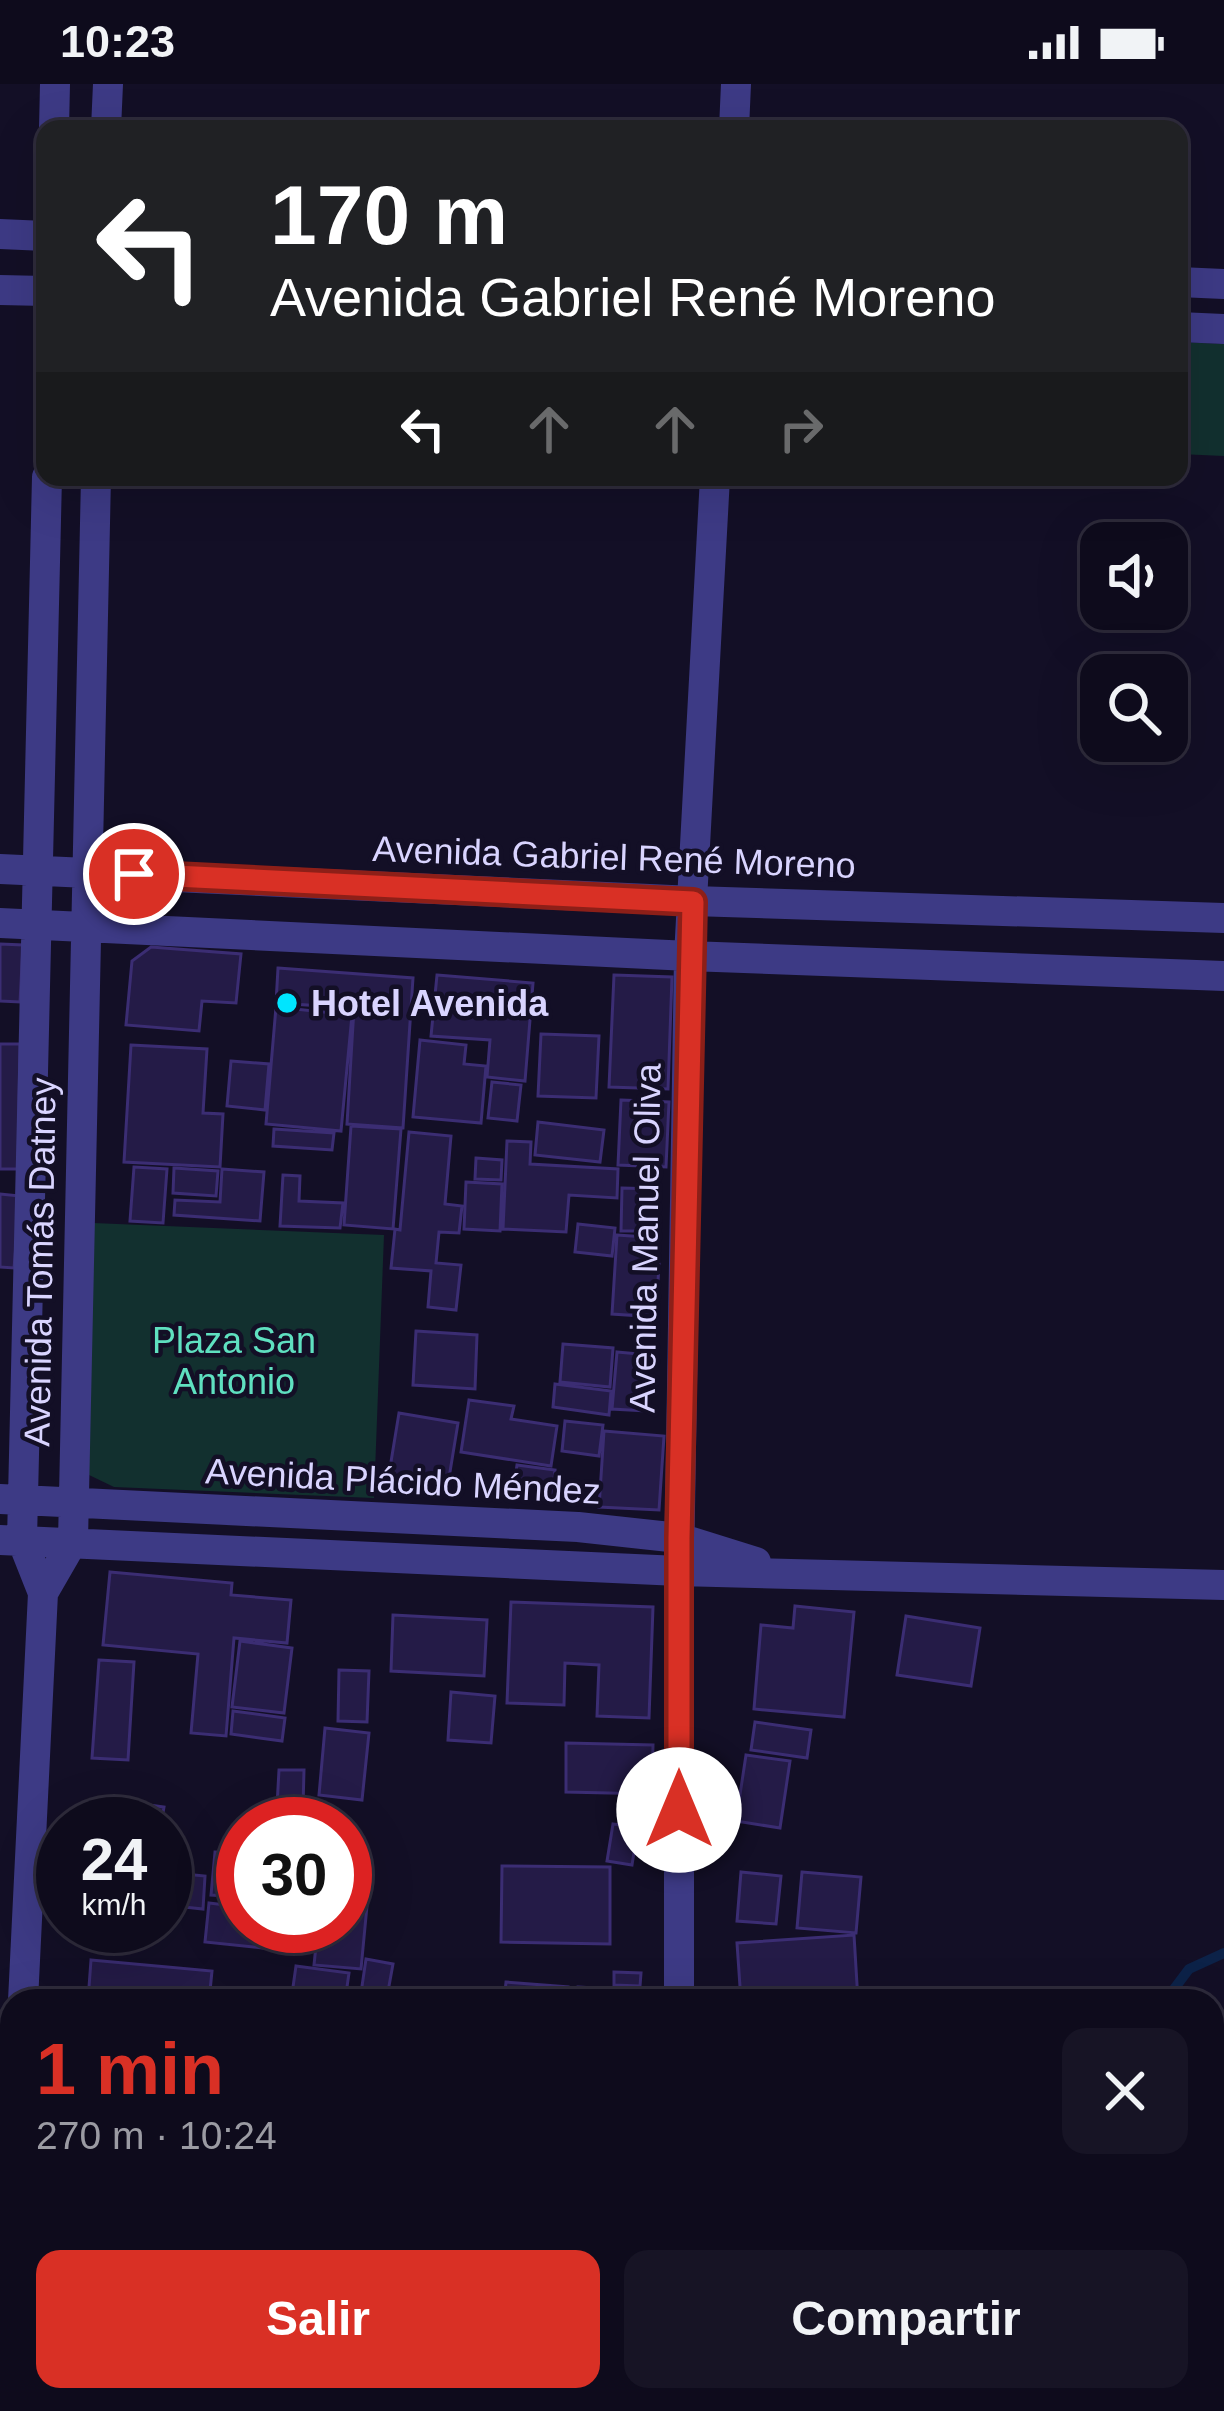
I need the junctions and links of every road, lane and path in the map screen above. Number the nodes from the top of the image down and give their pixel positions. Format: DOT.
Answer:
graph roads {
  1 [pos="55,84"];
  2 [pos="108,84"];
  3 [pos="736,84"];
  4 [pos="54,120"];
  5 [pos="106,120"];
  6 [pos="734,120"];
  7 [pos="0,234"];
  8 [pos="36,236"];
  9 [pos="1188,283"];
  10 [pos="1224,284"];
  11 [pos="0,290"];
  12 [pos="36,291"];
  13 [pos="1188,327"];
  14 [pos="1224,329"];
  15 [pos="47,486"];
  16 [pos="96,486"];
  17 [pos="715,486"];
  18 [pos="0,869"];
  19 [pos="38,870"];
  20 [pos="88,872"];
  21 [pos="693,902"];
  22 [pos="1224,918"];
  23 [pos="0,922"];
  24 [pos="37,924"];
  25 [pos="87,926"];
  26 [pos="689,956"];
  27 [pos="1224,976"];
  28 [pos="12,1499"];
  29 [pos="74,1501"];
  30 [pos="679,1538"];
  31 [pos="11,1540"];
  32 [pos="73,1541"];
  33 [pos="679,1571"];
  34 [pos="796,1574"];
  35 [pos="1224,1585"];
  36 [pos="43,1593"];
  37 [pos="24,1989"];
  38 [pos="679,1989"];
  1 -- 4 [label="street"];
  2 -- 5 [label="street"];
  3 -- 6 [label="street"];
  7 -- 8 [label="street"];
  9 -- 10 [label="street"];
  11 -- 12 [label="street"];
  13 -- 14 [label="street"];
  15 -- 19 [label="street, Avenida Tomás Datney"];
  16 -- 20 [label="street"];
  17 -- 21 [label="street, Avenida Manuel Oliva"];
  18 -- 19 [label="street, Avenida Gabriel René Moreno"];
  19 -- 20 [label="street, Avenida Gabriel René Moreno"];
  19 -- 24 [label="street, Avenida Tomás Datney"];
  20 -- 21 [label="street, Avenida Gabriel René Moreno"];
  20 -- 25 [label="street, Avenida Tomás Datney"];
  21 -- 22 [label="street, Avenida Gabriel René Moreno"];
  21 -- 26 [label="street, Avenida Manuel Oliva"];
  23 -- 24 [label="street"];
  24 -- 25 [label="street"];
  24 -- 28 [label="street, Avenida Tomás Datney"];
  25 -- 26 [label="street"];
  25 -- 29 [label="street, Avenida Tomás Datney"];
  26 -- 27 [label="street"];
  26 -- 30 [label="street, Avenida Manuel Oliva"];
  28 -- 29 [label="street, Avenida Plácido Méndez"];
  28 -- 31 [label="street, Avenida Tomás Datney"];
  29 -- 30 [label="street, Avenida Plácido Méndez"];
  29 -- 32 [label="street, Avenida Tomás Datney"];
  30 -- 33 [label="street, Avenida Manuel Oliva"];
  30 -- 34 [label="street, Avenida Plácido Méndez"];
  31 -- 32 [label="street, Avenida Plácido Méndez"];
  31 -- 36 [label="street, Avenida Tomás Datney"];
  32 -- 33 [label="street, Avenida Plácido Méndez"];
  32 -- 36 [label="street, Avenida Tomás Datney"];
  33 -- 34 [label="street, Avenida Plácido Méndez"];
  33 -- 38 [label="street, Avenida Manuel Oliva"];
  34 -- 35 [label="street, Avenida Plácido Méndez"];
  36 -- 37 [label="street, Avenida Tomás Datney"];
}
